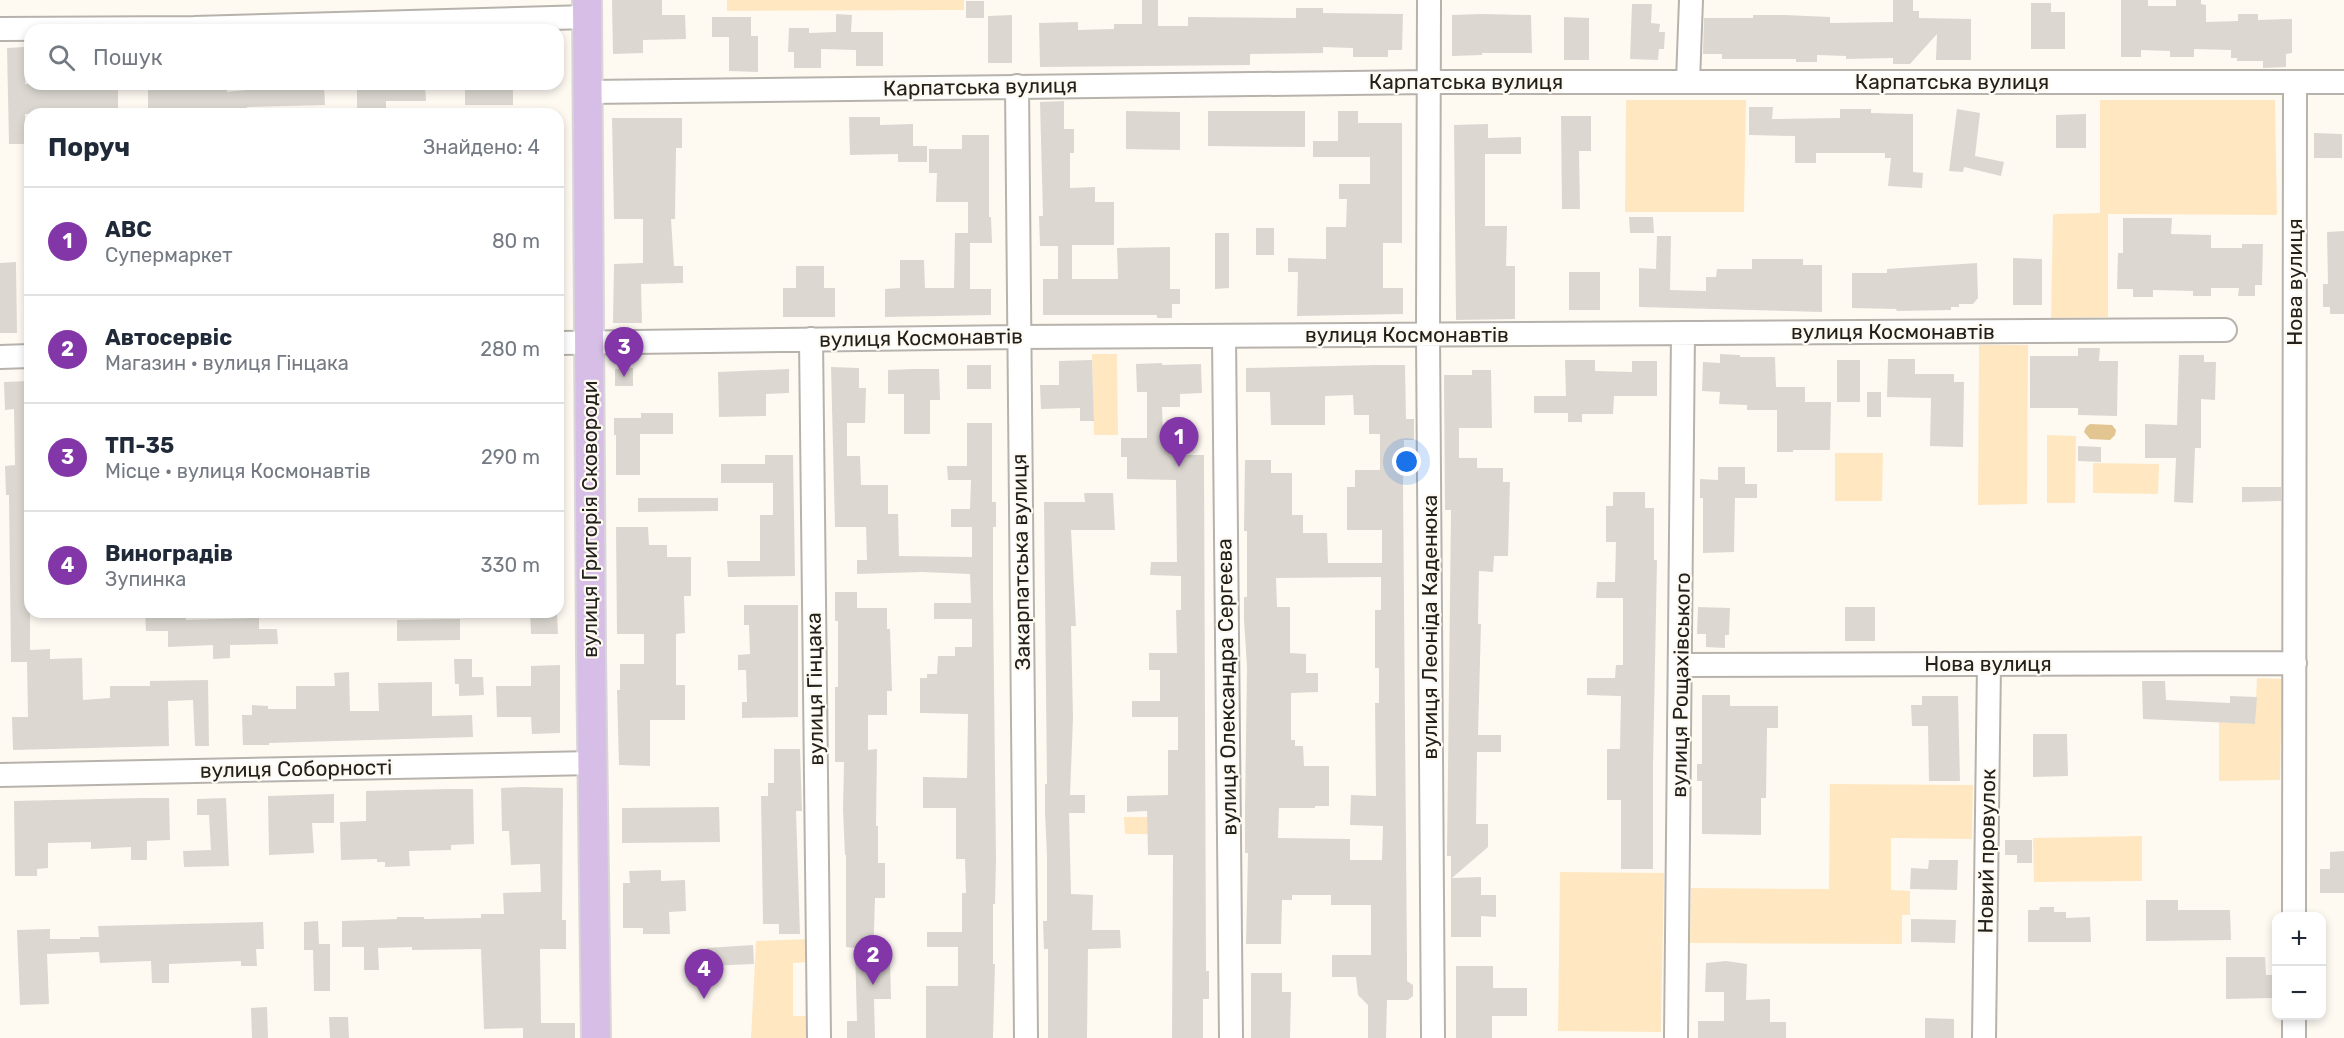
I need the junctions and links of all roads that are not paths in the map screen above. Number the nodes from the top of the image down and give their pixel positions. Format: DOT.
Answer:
graph roads {
  1 [pos="1429,0"];
  2 [pos="1691,0"];
  3 [pos="587,8"];
  4 [pos="306,24"];
  5 [pos="0,29"];
  6 [pos="24,29"];
  7 [pos="1688,81"];
  8 [pos="1429,82"];
  9 [pos="2295,82"];
  10 [pos="2344,82"];
  11 [pos="1017,86"];
  12 [pos="588,92"];
  13 [pos="2225,330"];
  14 [pos="1683,333"];
  15 [pos="1428,335"];
  16 [pos="1224,336"];
  17 [pos="1018,337"];
  18 [pos="811,339"];
  19 [pos="564,343"];
  20 [pos="588,343"];
  21 [pos="24,356"];
  22 [pos="0,357"];
  23 [pos="1989,663"];
  24 [pos="2295,663"];
  25 [pos="1681,665"];
  26 [pos="593,763"];
  27 [pos="0,775"];
  28 [pos="2294,912"];
  29 [pos="2294,1020"];
  30 [pos="596,1038"];
  31 [pos="819,1038"];
  32 [pos="1026,1038"];
  33 [pos="1230,1038"];
  34 [pos="1433,1038"];
  35 [pos="1676,1038"];
  36 [pos="1984,1038"];
  37 [pos="2294,1038"];
  1 -- 8 [label="street, вулиця Леоніда Каденюка"];
  2 -- 7 [label="street"];
  3 -- 4 [label="street"];
  3 -- 12 [label="main road, вулиця Григорія Сковороди"];
  5 -- 6 [label="street"];
  7 -- 8 [label="street, Карпатська вулиця"];
  7 -- 9 [label="street, Карпатська вулиця"];
  8 -- 11 [label="street, Карпатська вулиця"];
  8 -- 15 [label="street, вулиця Леоніда Каденюка"];
  9 -- 10 [label="street, Карпатська вулиця"];
  9 -- 24 [label="street, Нова вулиця"];
  11 -- 12 [label="street, Карпатська вулиця"];
  11 -- 17 [label="street, Закарпатська вулиця"];
  12 -- 20 [label="main road, вулиця Григорія Сковороди"];
  13 -- 14 [label="street, вулиця Космонавтів"];
  14 -- 15 [label="street, вулиця Космонавтів"];
  14 -- 25 [label="street, вулиця Рощахівського"];
  15 -- 16 [label="street, вулиця Космонавтів"];
  15 -- 34 [label="street, вулиця Леоніда Каденюка"];
  16 -- 17 [label="street, вулиця Космонавтів"];
  16 -- 33 [label="street, вулиця Олександра Сергеєва"];
  17 -- 18 [label="street, вулиця Космонавтів"];
  17 -- 32 [label="street, Закарпатська вулиця"];
  18 -- 20 [label="street, вулиця Космонавтів"];
  18 -- 31 [label="street, вулиця Гінцака"];
  19 -- 20 [label="street, вулиця Космонавтів"];
  20 -- 26 [label="main road, вулиця Григорія Сковороди"];
  21 -- 22 [label="street"];
  23 -- 24 [label="street, Нова вулиця"];
  23 -- 25 [label="street, Нова вулиця"];
  23 -- 36 [label="street, Новий провулок"];
  24 -- 28 [label="street, Нова вулиця"];
  25 -- 35 [label="street, вулиця Рощахівського"];
  26 -- 27 [label="street, вулиця Соборності"];
  26 -- 30 [label="main road, вулиця Григорія Сковороди"];
  29 -- 37 [label="street"];
}
